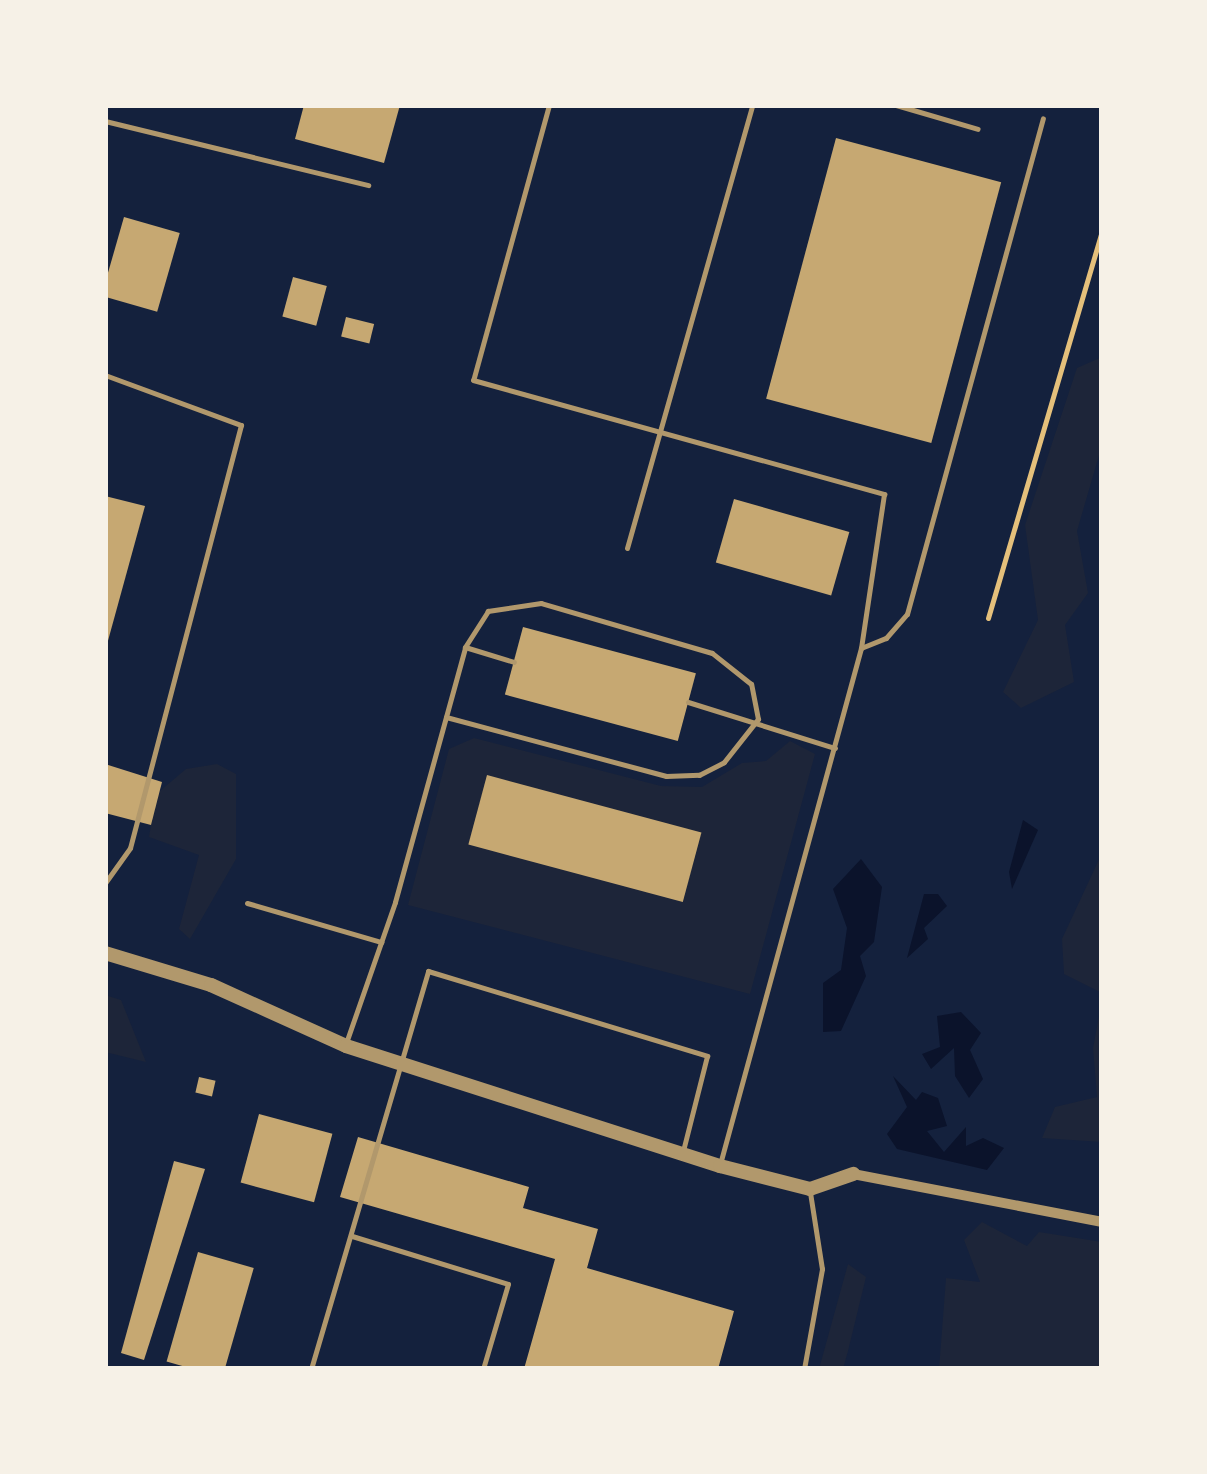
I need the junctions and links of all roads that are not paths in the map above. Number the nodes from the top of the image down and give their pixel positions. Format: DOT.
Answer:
graph roads {
  1 [pos="548,105"];
  2 [pos="752,105"];
  3 [pos="896,105"];
  4 [pos="1044,118"];
  5 [pos="105,121"];
  6 [pos="978,129"];
  7 [pos="368,185"];
  8 [pos="105,375"];
  9 [pos="660,432"];
  10 [pos="628,548"];
  11 [pos="465,647"];
  12 [pos="860,648"];
  13 [pos="514,662"];
  14 [pos="688,702"];
  15 [pos="446,717"];
  16 [pos="758,719"];
  17 [pos="835,748"];
  18 [pos="105,884"];
  19 [pos="246,903"];
  20 [pos="381,942"];
  21 [pos="105,954"];
  22 [pos="346,1046"];
  23 [pos="401,1064"];
  24 [pos="682,1154"];
  25 [pos="720,1166"];
  26 [pos="852,1174"];
  27 [pos="810,1188"];
  28 [pos="1102,1222"];
  29 [pos="352,1236"];
  30 [pos="311,1369"];
  31 [pos="483,1369"];
  32 [pos="804,1369"];
  1 -- 9 [label="lane"];
  2 -- 9 [label="lane"];
  3 -- 6 [label="lane"];
  4 -- 12 [label="lane"];
  5 -- 7 [label="lane"];
  8 -- 18 [label="lane"];
  9 -- 10 [label="lane"];
  9 -- 12 [label="lane"];
  11 -- 13 [label="lane"];
  11 -- 15 [label="lane"];
  11 -- 16 [label="lane"];
  12 -- 17 [label="lane"];
  14 -- 16 [label="lane"];
  15 -- 16 [label="lane"];
  15 -- 20 [label="lane"];
  16 -- 17 [label="lane"];
  17 -- 25 [label="lane"];
  19 -- 20 [label="lane"];
  20 -- 22 [label="lane"];
  21 -- 22 [label="street"];
  22 -- 23 [label="street"];
  23 -- 24 [label="street"];
  23 -- 24 [label="lane"];
  23 -- 29 [label="lane"];
  24 -- 25 [label="street"];
  25 -- 27 [label="street"];
  26 -- 27 [label="street"];
  26 -- 28 [label="street"];
  27 -- 32 [label="lane"];
  29 -- 30 [label="lane"];
  29 -- 31 [label="lane"];
}
